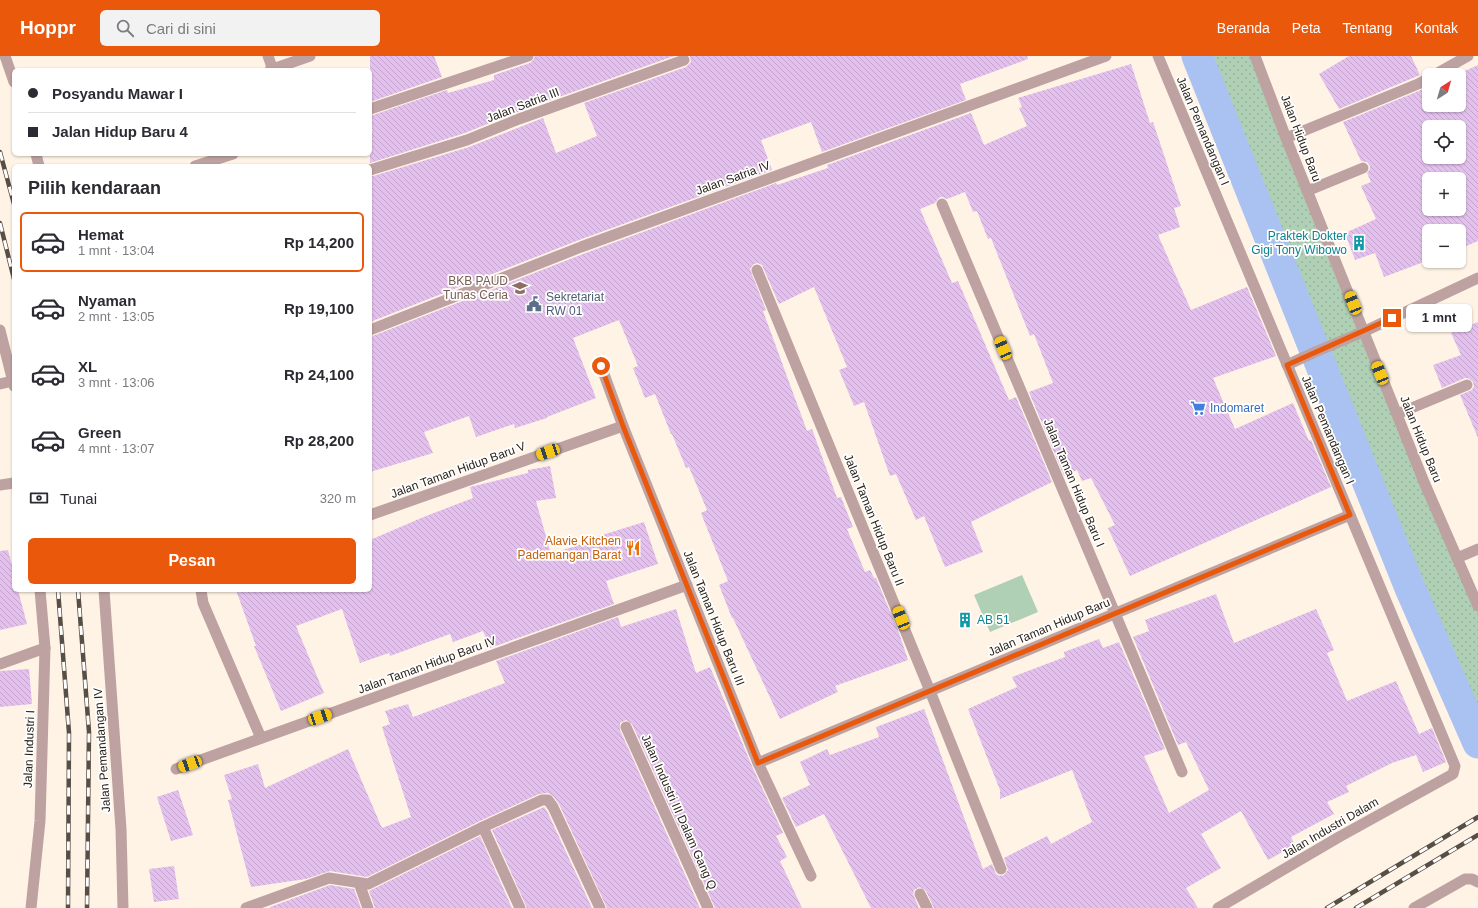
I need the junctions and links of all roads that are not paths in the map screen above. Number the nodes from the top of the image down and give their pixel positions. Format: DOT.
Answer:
graph roads {
  1 [pos="5,56"];
  2 [pos="268,56"];
  3 [pos="310,56"];
  4 [pos="528,56"];
  5 [pos="1106,56"];
  6 [pos="1158,56"];
  7 [pos="1255,56"];
  8 [pos="1468,56"];
  9 [pos="684,60"];
  10 [pos="271,68"];
  11 [pos="277,68"];
  12 [pos="1447,68"];
  13 [pos="12,76"];
  14 [pos="1422,82"];
  15 [pos="372,108"];
  16 [pos="1286,138"];
  17 [pos="226,156"];
  18 [pos="201,164"];
  19 [pos="1363,168"];
  20 [pos="372,169"];
  21 [pos="1307,191"];
  22 [pos="942,204"];
  23 [pos="757,270"];
  24 [pos="1478,278"];
  25 [pos="372,329"];
  26 [pos="0,330"];
  27 [pos="1363,332"];
  28 [pos="1287,365"];
  29 [pos="601,366"];
  30 [pos="12,376"];
  31 [pos="0,384"];
  32 [pos="12,384"];
  33 [pos="1466,384"];
  34 [pos="1397,414"];
  35 [pos="623,426"];
  36 [pos="12,482"];
  37 [pos="0,485"];
  38 [pos="372,515"];
  39 [pos="1350,515"];
  40 [pos="1478,549"];
  41 [pos="1457,558"];
  42 [pos="687,585"];
  43 [pos="40,592"];
  44 [pos="104,592"];
  45 [pos="201,592"];
  46 [pos="1478,606"];
  47 [pos="1115,613"];
  48 [pos="45,648"];
  49 [pos="0,664"];
  50 [pos="930,691"];
  51 [pos="626,727"];
  52 [pos="262,738"];
  53 [pos="758,763"];
  54 [pos="176,769"];
  55 [pos="1454,770"];
  56 [pos="1182,772"];
  57 [pos="483,827"];
  58 [pos="1001,869"];
  59 [pos="811,876"];
  60 [pos="1478,882"];
  61 [pos="359,883"];
  62 [pos="920,894"];
  63 [pos="258,906"];
  64 [pos="31,908"];
  65 [pos="123,908"];
  66 [pos="246,908"];
  67 [pos="368,908"];
  68 [pos="520,908"];
  69 [pos="600,908"];
  70 [pos="708,908"];
  71 [pos="927,908"];
  72 [pos="1218,908"];
  73 [pos="1414,908"];
  1 -- 13 [label="street"];
  2 -- 10 [label="street"];
  3 -- 11 [label="street"];
  4 -- 15 [label="street"];
  5 -- 25 [label="street, Jalan Satria IV"];
  6 -- 28 [label="street, Jalan Pemandangan I"];
  7 -- 16 [label="street, Jalan Hidup Baru"];
  8 -- 12 [label="street"];
  9 -- 20 [label="street, Jalan Satria III"];
  14 -- 16 [label="street"];
  16 -- 21 [label="street, Jalan Hidup Baru"];
  17 -- 18 [label="street"];
  19 -- 21 [label="street"];
  21 -- 27 [label="street, Jalan Hidup Baru"];
  22 -- 47 [label="street, Jalan Taman Hidup Baru I"];
  23 -- 50 [label="street, Jalan Taman Hidup Baru II"];
  24 -- 27 [label="street"];
  26 -- 30 [label="street"];
  27 -- 28 [label="street"];
  27 -- 34 [label="street, Jalan Hidup Baru"];
  28 -- 39 [label="street, Jalan Pemandangan I"];
  29 -- 35 [label="street, Jalan Taman Hidup Baru III"];
  31 -- 32 [label="street"];
  33 -- 34 [label="street"];
  34 -- 41 [label="street, Jalan Hidup Baru"];
  35 -- 38 [label="street, Jalan Taman Hidup Baru V"];
  35 -- 42 [label="street, Jalan Taman Hidup Baru III"];
  36 -- 37 [label="street"];
  39 -- 47 [label="street, Jalan Taman Hidup Baru"];
  39 -- 55 [label="street, Jalan Pemandangan I"];
  40 -- 41 [label="street"];
  41 -- 46 [label="street, Jalan Hidup Baru"];
  42 -- 52 [label="street, Jalan Taman Hidup Baru IV"];
  42 -- 53 [label="street, Jalan Taman Hidup Baru III"];
  43 -- 48 [label="street, Jalan Industri I"];
  44 -- 65 [label="street, Jalan Pemandangan IV"];
  45 -- 52 [label="street"];
  47 -- 50 [label="street, Jalan Taman Hidup Baru"];
  47 -- 56 [label="street, Jalan Taman Hidup Baru I"];
  48 -- 49 [label="street"];
  48 -- 64 [label="street, Jalan Industri I"];
  50 -- 53 [label="street, Jalan Taman Hidup Baru"];
  50 -- 58 [label="street, Jalan Taman Hidup Baru II"];
  51 -- 70 [label="street, Jalan Industri III Dalam Gang Q"];
  52 -- 54 [label="street, Jalan Taman Hidup Baru IV"];
  53 -- 59 [label="street, Jalan Taman Hidup Baru III"];
  55 -- 72 [label="street, Jalan Industri Dalam"];
  57 -- 61 [label="street"];
  57 -- 68 [label="street"];
  57 -- 69 [label="street"];
  60 -- 73 [label="street"];
  61 -- 63 [label="street"];
  61 -- 67 [label="street"];
  62 -- 71 [label="street"];
  63 -- 66 [label="street"];
}
